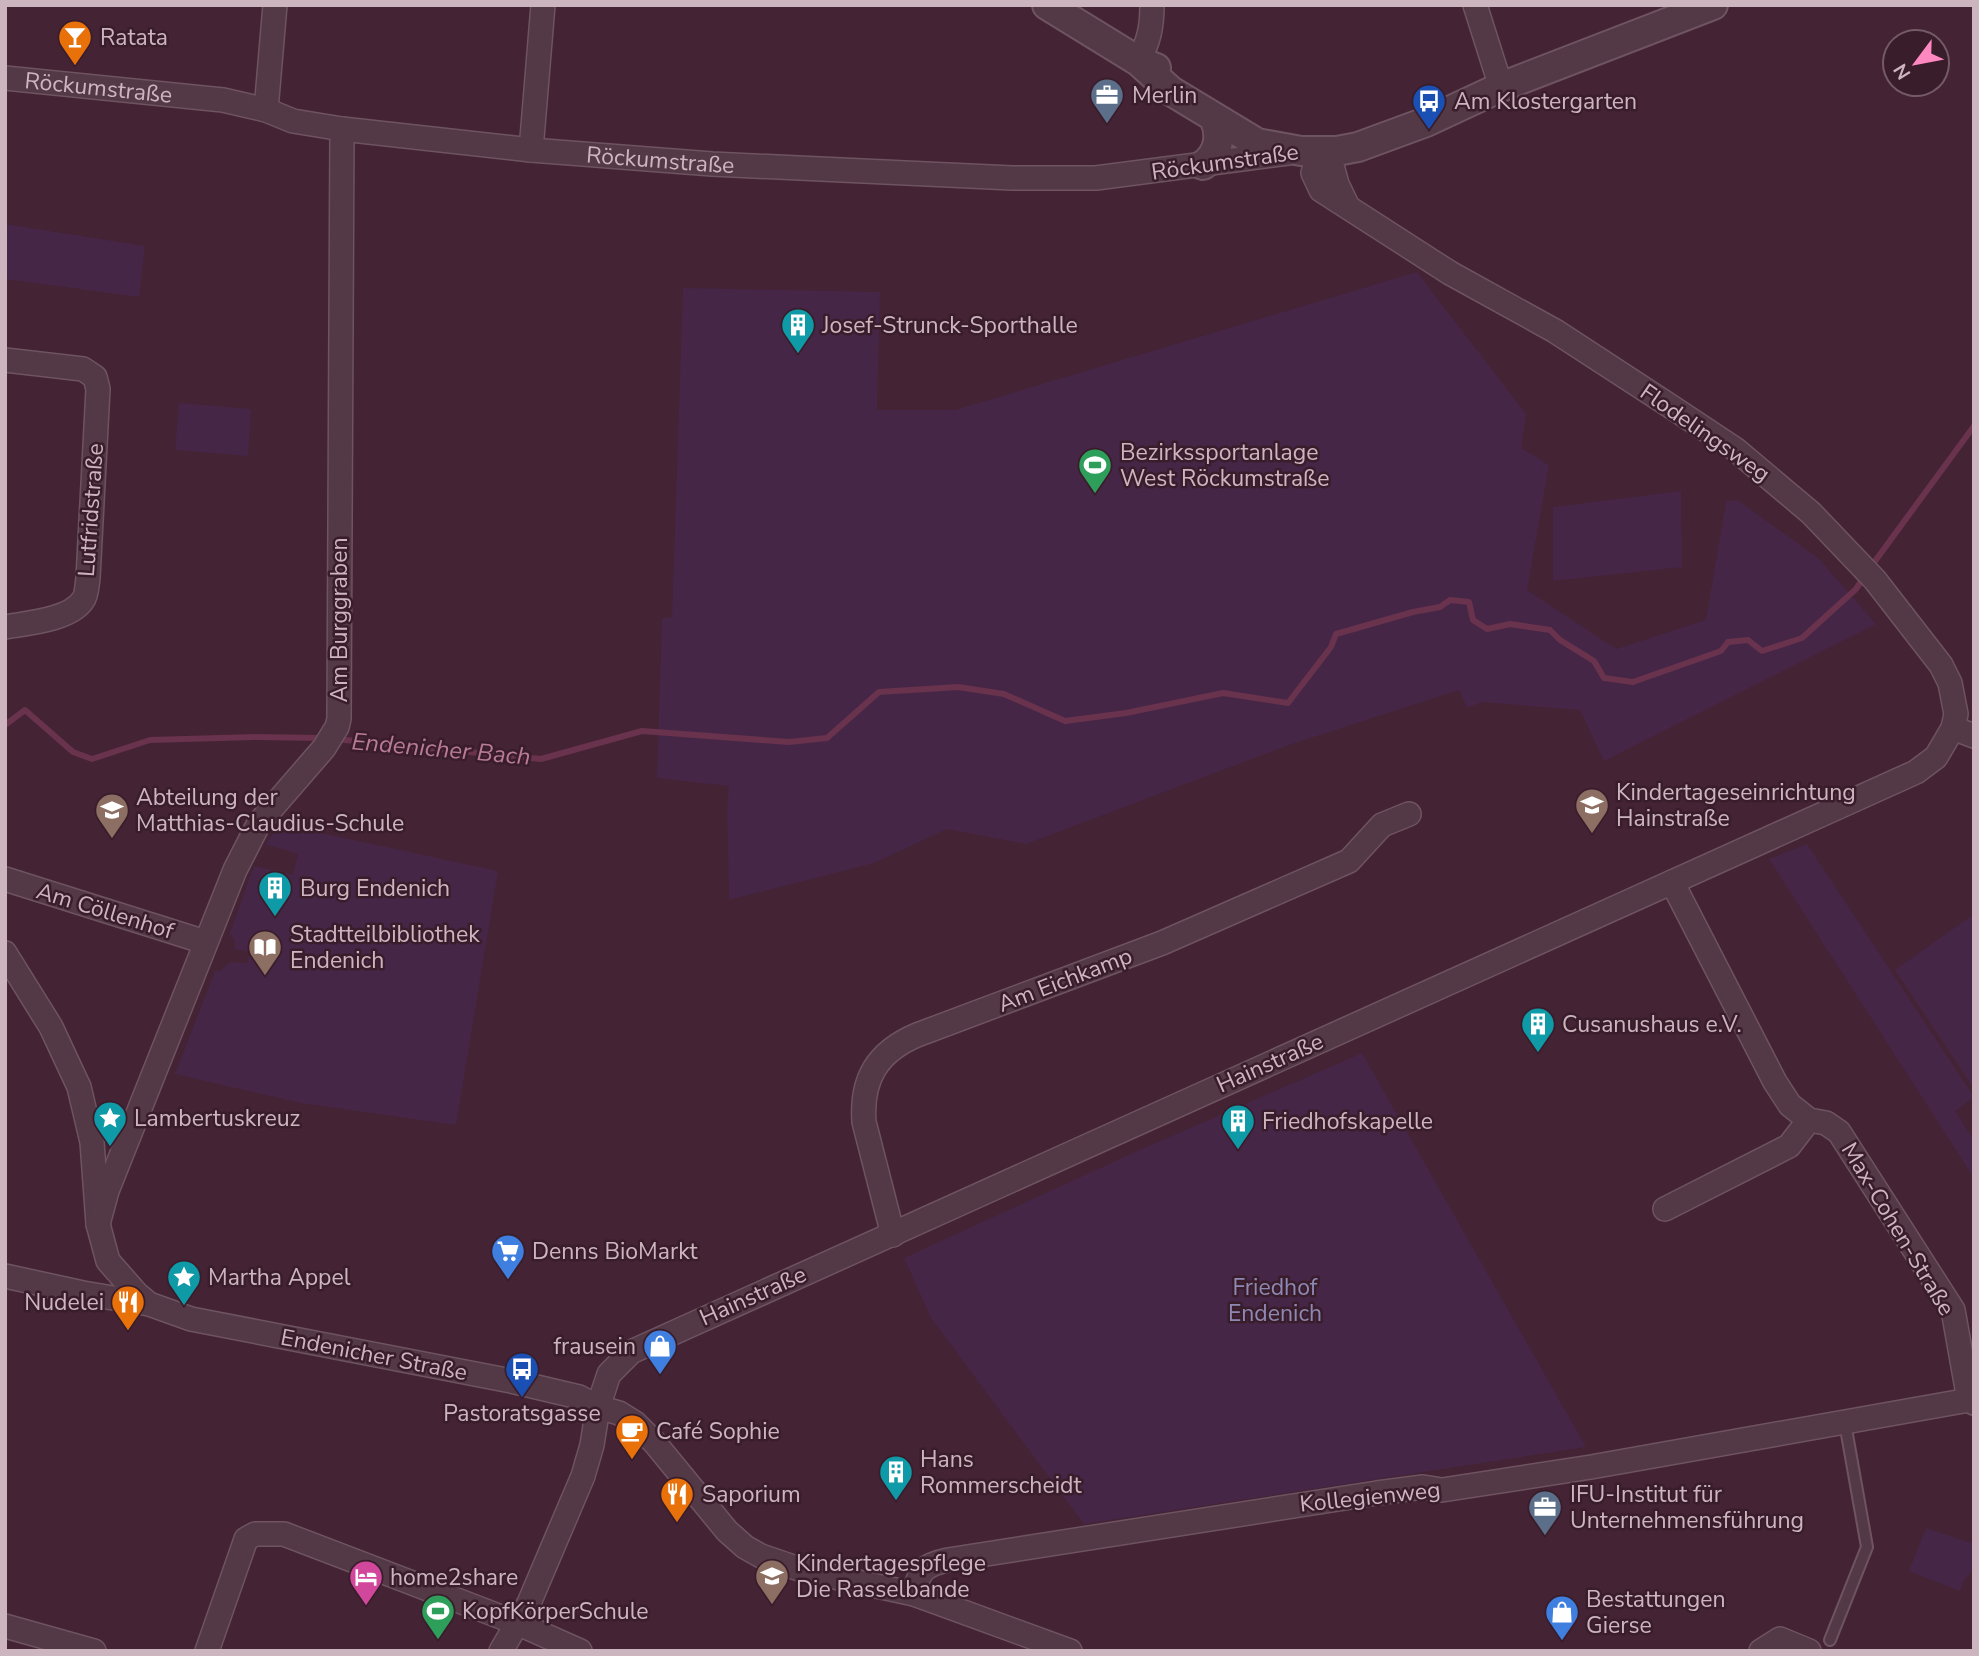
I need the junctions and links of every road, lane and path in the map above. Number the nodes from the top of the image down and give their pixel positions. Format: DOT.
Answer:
graph roads {
  1 [pos="275,5"];
  2 [pos="543,5"];
  3 [pos="1047,5"];
  4 [pos="1152,5"];
  5 [pos="1475,5"];
  6 [pos="1713,5"];
  7 [pos="1138,61"];
  8 [pos="5,78"];
  9 [pos="1501,87"];
  10 [pos="266,110"];
  11 [pos="1214,118"];
  12 [pos="342,129"];
  13 [pos="531,150"];
  14 [pos="1310,151"];
  15 [pos="1203,165"];
  16 [pos="5,360"];
  17 [pos="5,627"];
  18 [pos="1963,732"];
  19 [pos="1409,814"];
  20 [pos="5,879"];
  21 [pos="1672,882"];
  22 [pos="205,942"];
  23 [pos="5,953"];
  24 [pos="1809,1120"];
  25 [pos="1665,1209"];
  26 [pos="97,1224"];
  27 [pos="893,1235"];
  28 [pos="108,1261"];
  29 [pos="5,1276"];
  30 [pos="83,1293"];
  31 [pos="149,1304"];
  32 [pos="1972,1402"];
  33 [pos="598,1407"];
  34 [pos="1845,1423"];
  35 [pos="914,1594"];
  36 [pos="517,1623"];
  37 [pos="5,1626"];
  38 [pos="1830,1640"];
  39 [pos="94,1651"];
  40 [pos="207,1651"];
  41 [pos="502,1651"];
  42 [pos="580,1651"];
  43 [pos="1070,1651"];
  44 [pos="1760,1651"];
  45 [pos="1809,1651"];
  1 -- 10 [label="street"];
  2 -- 13 [label="street"];
  3 -- 7 [label="street, Flodelingsweg"];
  4 -- 7 [label="street"];
  5 -- 9 [label="street"];
  6 -- 9 [label="street, Röckumstraße"];
  7 -- 11 [label="street, Flodelingsweg"];
  7 -- 14 [label="street, Flodelingsweg"];
  8 -- 10 [label="street, Röckumstraße"];
  9 -- 14 [label="street, Röckumstraße"];
  10 -- 12 [label="street, Röckumstraße"];
  11 -- 14 [label="street, Flodelingsweg"];
  11 -- 15 [label="street"];
  12 -- 13 [label="street, Röckumstraße"];
  12 -- 22 [label="street, Am Burggraben"];
  13 -- 15 [label="street, Röckumstraße"];
  14 -- 15 [label="street, Röckumstraße"];
  14 -- 18 [label="street, Flodelingsweg"];
  16 -- 17 [label="street, Lutfridstraße"];
  18 -- 21 [label="street, Hainstraße"];
  19 -- 27 [label="street, Am Eichkamp"];
  20 -- 22 [label="street, Am Cöllenhof"];
  21 -- 24 [label="street, Max-Cohen-Straße"];
  21 -- 27 [label="street, Hainstraße"];
  22 -- 26 [label="street, Am Burggraben"];
  23 -- 26 [label="street"];
  24 -- 25 [label="street"];
  24 -- 32 [label="street, Max-Cohen-Straße"];
  26 -- 28 [label="street"];
  27 -- 33 [label="street, Hainstraße"];
  28 -- 30 [label="street"];
  28 -- 31 [label="street, Endenicher Straße"];
  29 -- 30 [label="street, Endenicher Straße"];
  30 -- 31 [label="street, Endenicher Straße"];
  31 -- 33 [label="street, Endenicher Straße"];
  32 -- 34 [label="street, Kollegienweg"];
  33 -- 35 [label="street, Endenicher Straße"];
  33 -- 36 [label="street, Hainstraße"];
  34 -- 35 [label="street, Kollegienweg"];
  34 -- 38 [label="lane"];
  35 -- 43 [label="street, Endenicher Straße"];
  36 -- 40 [label="street"];
  36 -- 41 [label="street, Hainstraße"];
  36 -- 42 [label="street"];
  37 -- 39 [label="street"];
  44 -- 45 [label="street"];
}
